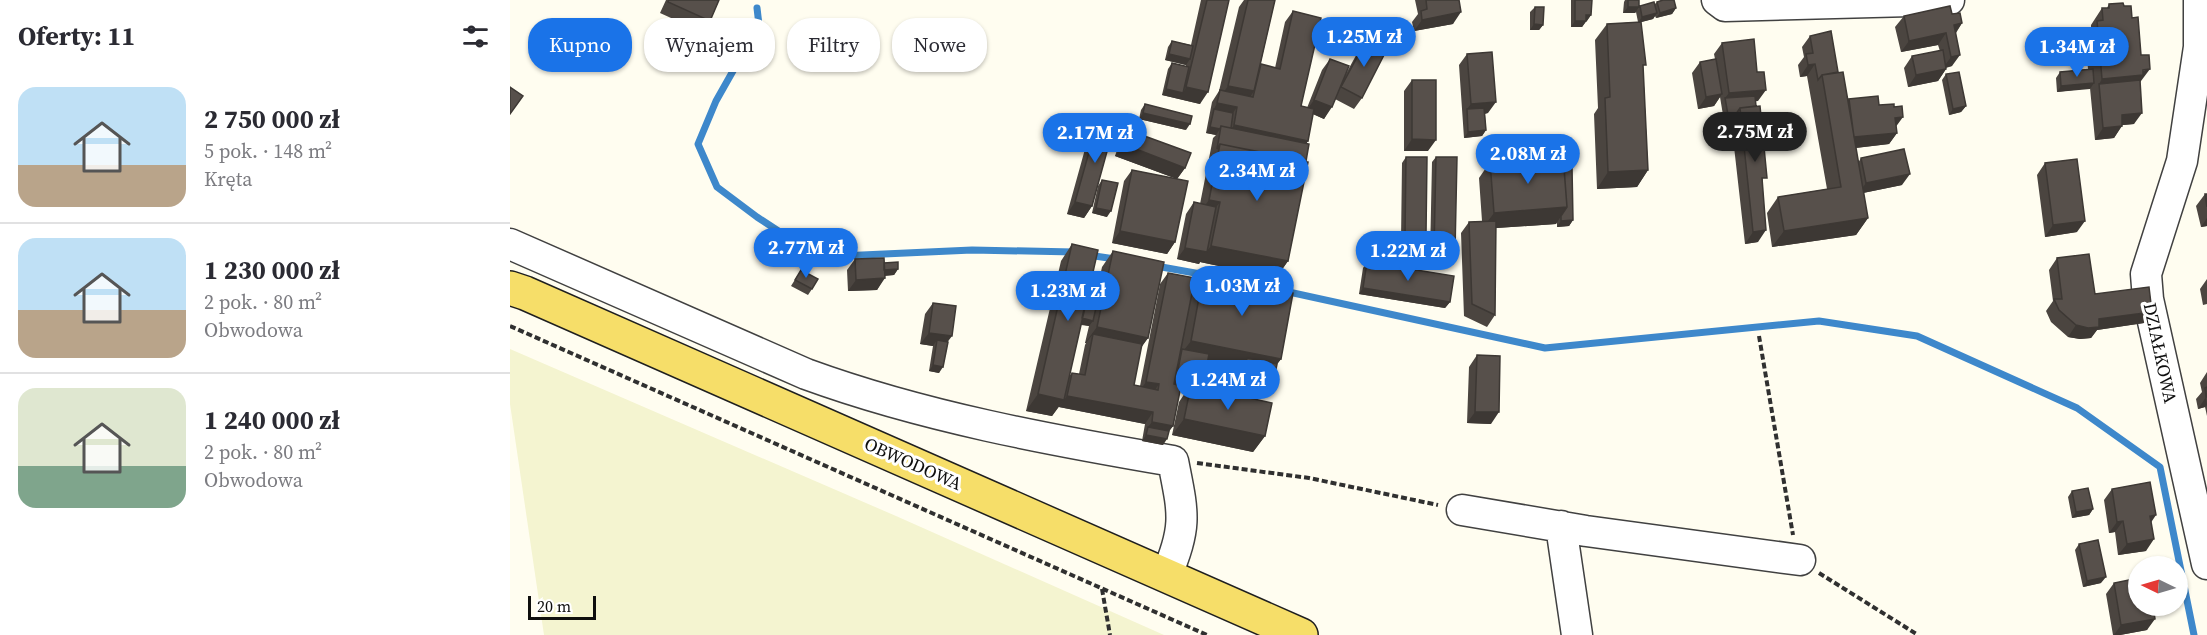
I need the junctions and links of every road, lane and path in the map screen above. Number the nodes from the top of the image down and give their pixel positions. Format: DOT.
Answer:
graph roads {
  1 [pos="1717,0"];
  2 [pos="1948,0"];
  3 [pos="2199,0"];
  4 [pos="510,244"];
  5 [pos="515,288"];
  6 [pos="510,326"];
  7 [pos="1759,336"];
  8 [pos="1173,461"];
  9 [pos="1462,510"];
  10 [pos="1561,526"];
  11 [pos="1800,560"];
  12 [pos="2207,564"];
  13 [pos="1166,576"];
  14 [pos="1102,589"];
  15 [pos="1110,635"];
  16 [pos="1207,635"];
  17 [pos="1301,635"];
  18 [pos="1577,635"];
  19 [pos="1918,635"];
  1 -- 2 [label="street"];
  3 -- 12 [label="street, DZIAŁKOWA"];
  4 -- 8 [label="street"];
  5 -- 13 [label="main road, OBWODOWA"];
  6 -- 14 [label="path"];
  7 -- 11 [label="path"];
  8 -- 9 [label="path"];
  8 -- 13 [label="street"];
  9 -- 10 [label="street"];
  10 -- 11 [label="street"];
  10 -- 18 [label="street"];
  11 -- 19 [label="path"];
  13 -- 17 [label="main road, OBWODOWA"];
  14 -- 15 [label="path"];
  14 -- 16 [label="path"];
}
